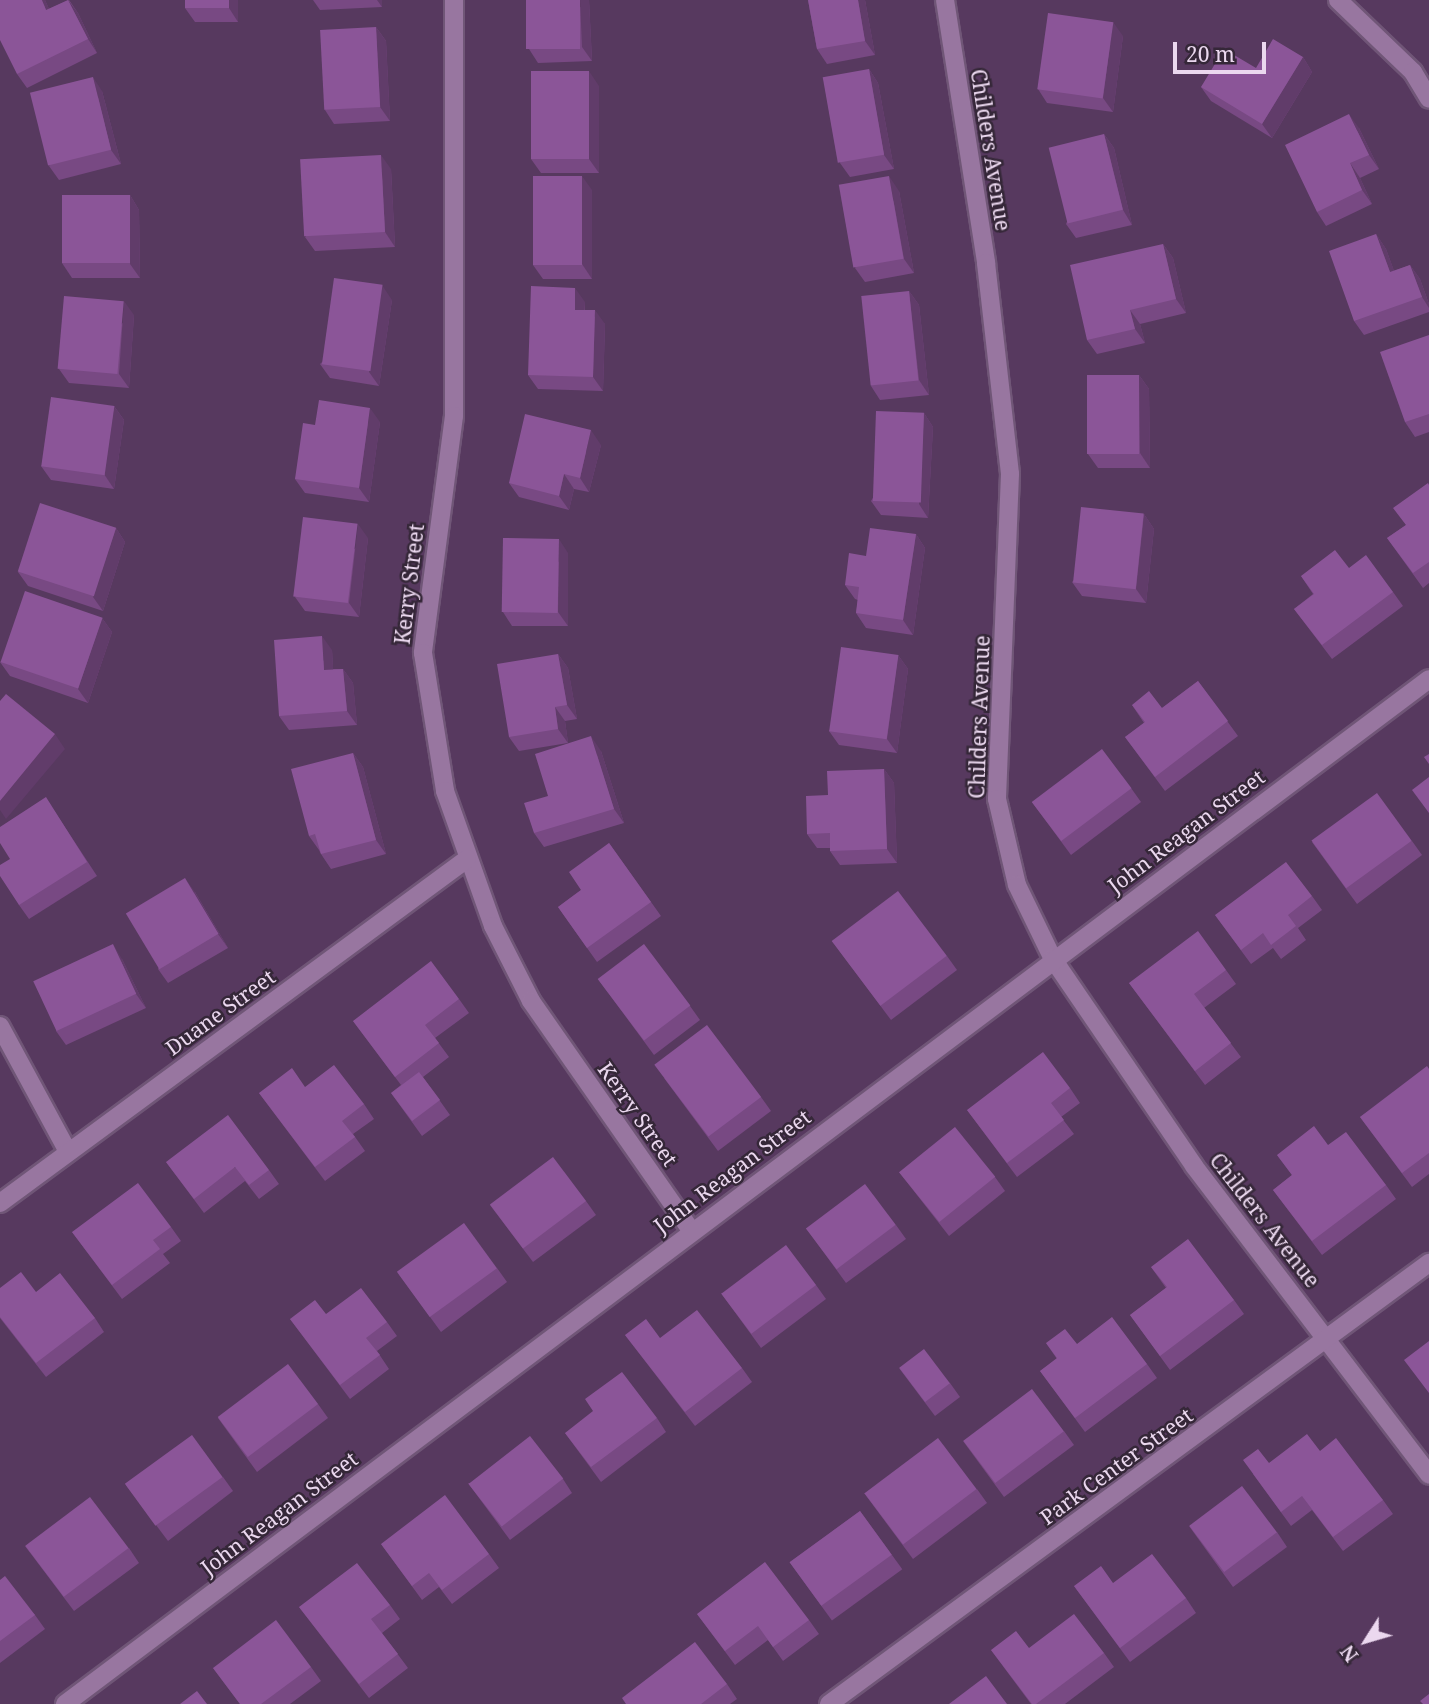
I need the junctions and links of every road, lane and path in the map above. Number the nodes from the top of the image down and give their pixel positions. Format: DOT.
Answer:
graph roads {
  1 [pos="454,0"];
  2 [pos="945,0"];
  3 [pos="1338,0"];
  4 [pos="1429,99"];
  5 [pos="1429,679"];
  6 [pos="467,859"];
  7 [pos="1053,959"];
  8 [pos="0,1026"];
  9 [pos="68,1152"];
  10 [pos="0,1203"];
  11 [pos="691,1230"];
  12 [pos="1429,1263"];
  13 [pos="1329,1339"];
  14 [pos="1429,1475"];
  15 [pos="65,1704"];
  16 [pos="829,1704"];
  1 -- 6 [label="street, Kerry Street"];
  2 -- 7 [label="street, Childers Avenue"];
  3 -- 4 [label="street"];
  5 -- 7 [label="street, John Reagan Street"];
  6 -- 9 [label="street, Duane Street"];
  6 -- 11 [label="street, Kerry Street"];
  7 -- 11 [label="street, John Reagan Street"];
  7 -- 13 [label="street, Childers Avenue"];
  8 -- 9 [label="street"];
  9 -- 10 [label="street, Duane Street"];
  11 -- 15 [label="street, John Reagan Street"];
  12 -- 13 [label="street, Park Center Street"];
  13 -- 14 [label="street, Childers Avenue"];
  13 -- 16 [label="street, Park Center Street"];
}
